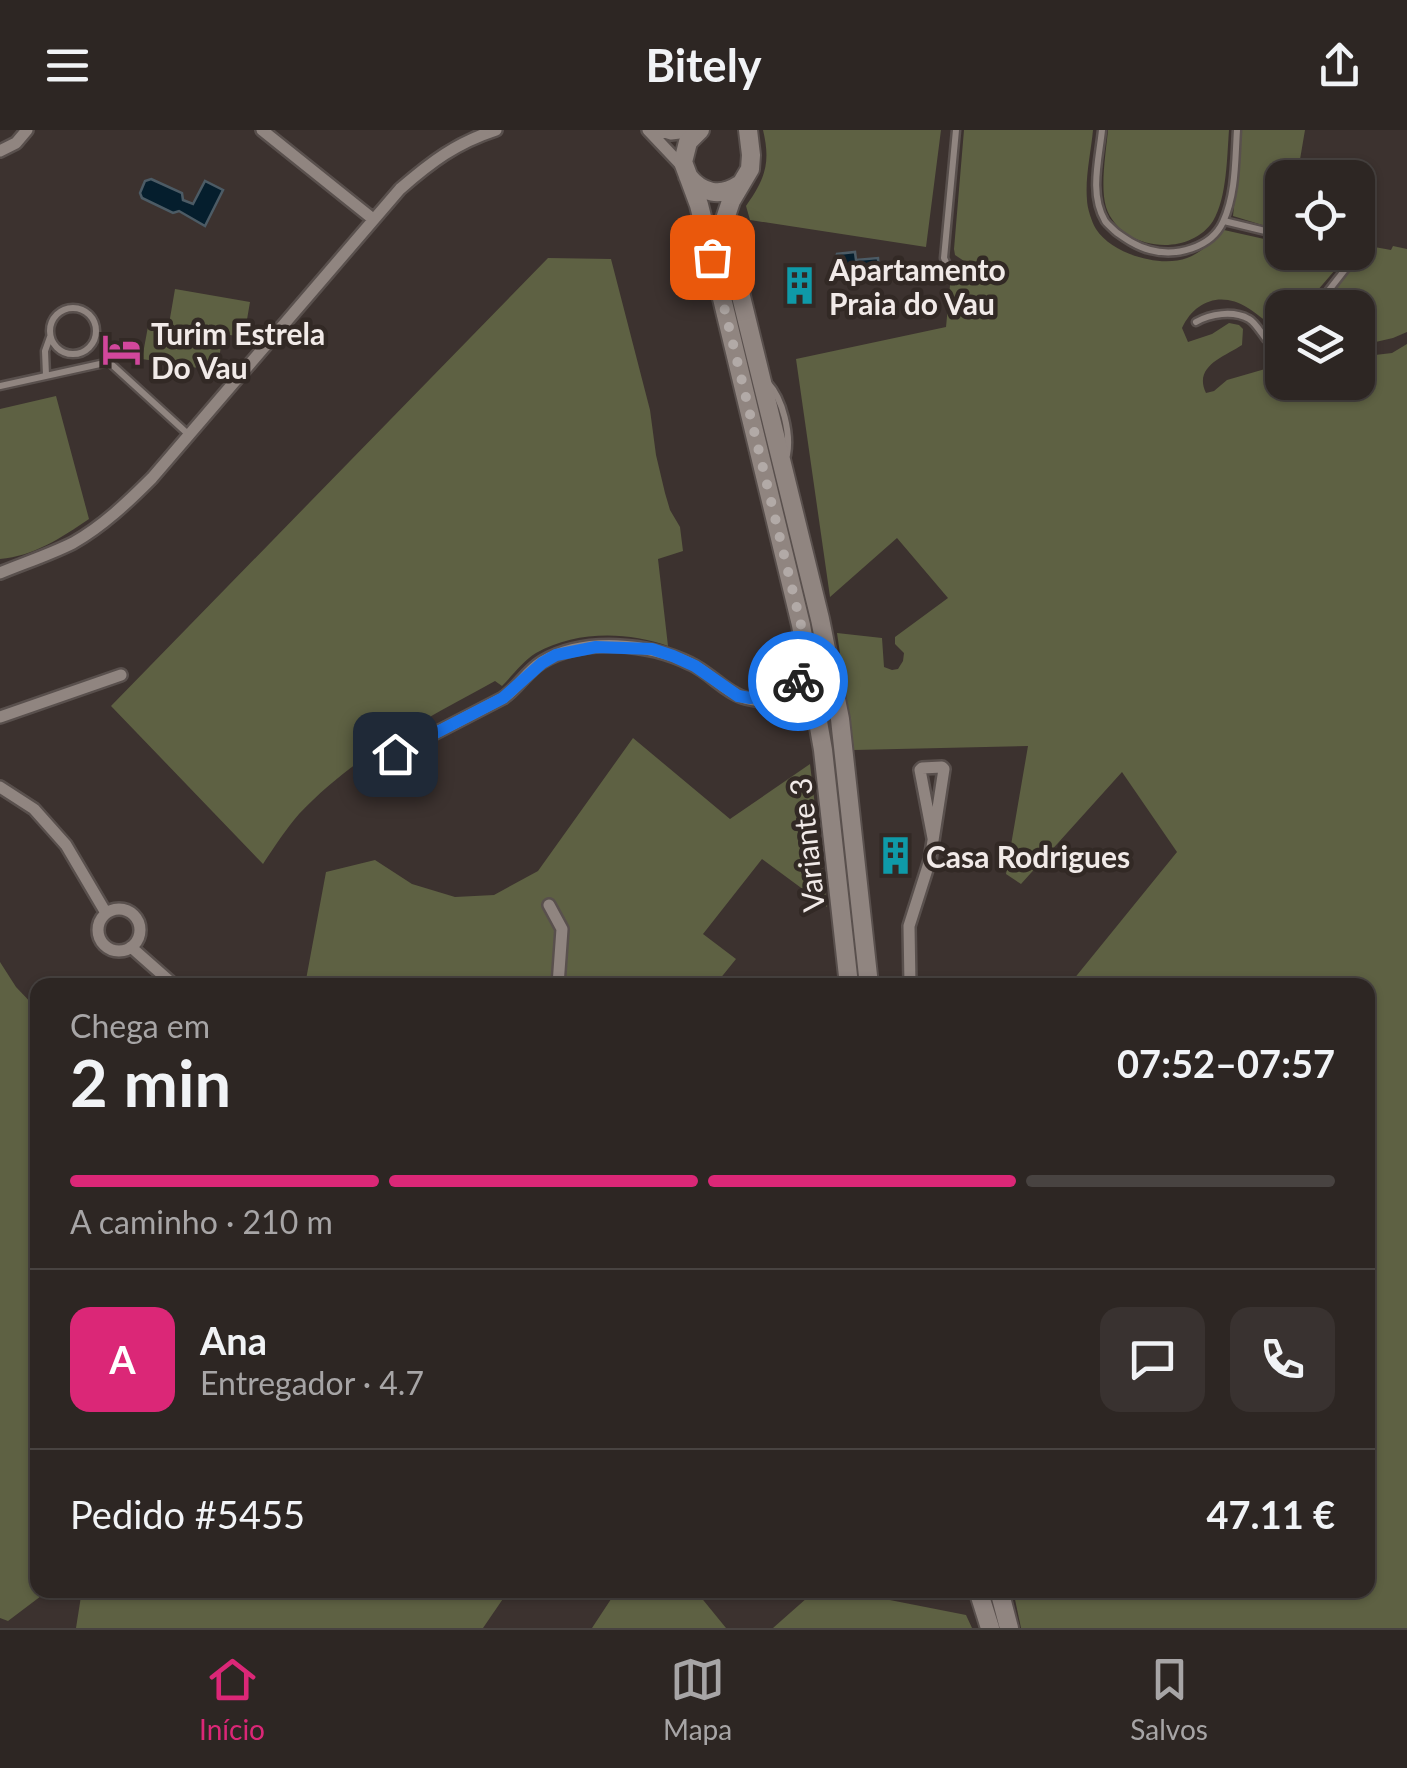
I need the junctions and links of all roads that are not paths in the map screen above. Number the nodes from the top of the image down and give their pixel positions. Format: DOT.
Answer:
graph roads {
  1 [pos="27,130"];
  2 [pos="262,130"];
  3 [pos="496,130"];
  4 [pos="648,130"];
  5 [pos="658,130"];
  6 [pos="735,130"];
  7 [pos="956,130"];
  8 [pos="1102,130"];
  9 [pos="1237,130"];
  10 [pos="698,131"];
  11 [pos="749,139"];
  12 [pos="0,151"];
  13 [pos="686,173"];
  14 [pos="742,182"];
  15 [pos="373,219"];
  16 [pos="1224,221"];
  17 [pos="1265,232"];
  18 [pos="1344,270"];
  19 [pos="950,271"];
  20 [pos="1329,290"];
  21 [pos="1196,322"];
  22 [pos="50,336"];
  23 [pos="1265,339"];
  24 [pos="92,346"];
  25 [pos="74,355"];
  26 [pos="109,362"];
  27 [pos="77,368"];
  28 [pos="46,375"];
  29 [pos="0,386"];
  30 [pos="188,434"];
  31 [pos="3,571"];
  32 [pos="807,656"];
  33 [pos="121,675"];
  34 [pos="750,698"];
  35 [pos="0,717"];
  36 [pos="820,734"];
  37 [pos="395,754"];
  38 [pos="0,787"];
  39 [pos="933,838"];
  40 [pos="548,906"];
  41 [pos="106,913"];
  42 [pos="131,947"];
  43 [pos="166,978"];
  44 [pos="558,978"];
  45 [pos="847,978"];
  46 [pos="868,978"];
  47 [pos="910,978"];
  48 [pos="981,1598"];
  49 [pos="1001,1598"];
  50 [pos="990,1628"];
  51 [pos="1010,1628"];
  1 -- 12 [label="street"];
  2 -- 15 [label="street"];
  3 -- 15 [label="street"];
  4 -- 13 [label="street"];
  5 -- 10 [label="street"];
  6 -- 11 [label="main road"];
  7 -- 19 [label="lane"];
  8 -- 16 [label="lane"];
  9 -- 16 [label="lane"];
  10 -- 13 [label="main road"];
  11 -- 14 [label="main road, Variante 3"];
  13 -- 14 [label="main road"];
  13 -- 32 [label="main road, Variante 3"];
  14 -- 46 [label="main road, Variante 3"];
  15 -- 30 [label="street"];
  16 -- 17 [label="lane"];
  18 -- 20 [label="lane"];
  21 -- 23 [label="lane"];
  22 -- 24 [label="lane"];
  22 -- 25 [label="lane"];
  22 -- 28 [label="lane"];
  24 -- 25 [label="lane"];
  24 -- 26 [label="lane"];
  25 -- 27 [label="lane"];
  26 -- 27 [label="lane"];
  26 -- 30 [label="lane"];
  27 -- 28 [label="lane"];
  28 -- 29 [label="lane"];
  30 -- 31 [label="street"];
  32 -- 34 [label="street"];
  32 -- 36 [label="main road, Variante 3"];
  33 -- 35 [label="street"];
  34 -- 36 [label="street"];
  34 -- 37 [label="street"];
  36 -- 45 [label="main road, Variante 3"];
  38 -- 41 [label="street"];
  39 -- 39 [label="street"];
  39 -- 47 [label="street"];
  40 -- 44 [label="street"];
  41 -- 42 [label="street"];
  41 -- 42 [label="street"];
  42 -- 43 [label="street"];
  48 -- 50 [label="main road"];
  49 -- 51 [label="main road"];
}
